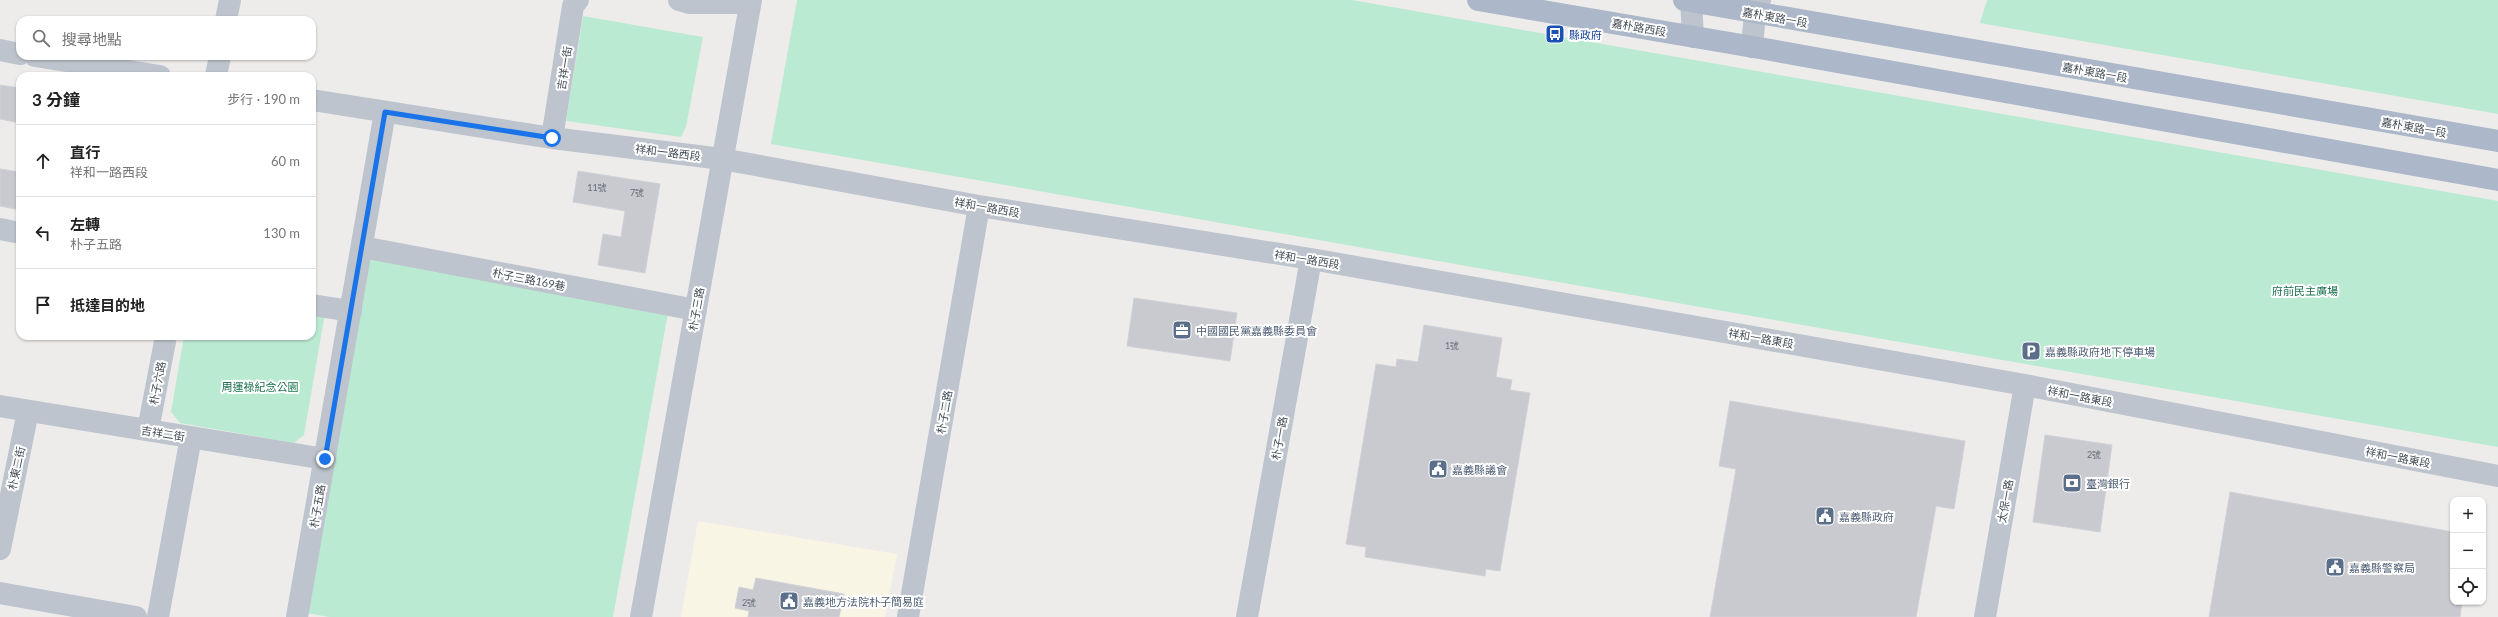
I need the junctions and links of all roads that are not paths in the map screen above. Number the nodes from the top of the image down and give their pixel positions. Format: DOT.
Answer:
graph roads {
  1 [pos="230,0"];
  2 [pos="679,0"];
  3 [pos="1478,0"];
  4 [pos="1689,0"];
  5 [pos="750,1"];
  6 [pos="573,2"];
  7 [pos="1758,7"];
  8 [pos="227,16"];
  9 [pos="1694,37"];
  10 [pos="1752,47"];
  11 [pos="0,50"];
  12 [pos="16,53"];
  13 [pos="60,60"];
  14 [pos="219,60"];
  15 [pos="135,72"];
  16 [pos="217,72"];
  17 [pos="316,101"];
  18 [pos="385,112"];
  19 [pos="552,138"];
  20 [pos="2498,142"];
  21 [pos="722,159"];
  22 [pos="2498,180"];
  23 [pos="979,206"];
  24 [pos="0,229"];
  25 [pos="16,232"];
  26 [pos="362,247"];
  27 [pos="1311,259"];
  28 [pos="316,306"];
  29 [pos="696,310"];
  30 [pos="351,311"];
  31 [pos="1661,321"];
  32 [pos="165,340"];
  33 [pos="2024,385"];
  34 [pos="0,406"];
  35 [pos="28,411"];
  36 [pos="148,430"];
  37 [pos="191,437"];
  38 [pos="325,459"];
  39 [pos="2498,476"];
  40 [pos="0,549"];
  41 [pos="0,593"];
  42 [pos="136,617"];
  43 [pos="158,617"];
  44 [pos="297,617"];
  45 [pos="640,617"];
  46 [pos="908,617"];
  47 [pos="1247,617"];
  48 [pos="1985,617"];
  1 -- 8 [label="street"];
  2 -- 5 [label="street"];
  3 -- 9 [label="main road, 嘉朴路西段"];
  4 -- 7 [label="main road, 嘉朴東路一段"];
  4 -- 9 [label="street"];
  5 -- 21 [label="street, 朴子三路"];
  6 -- 19 [label="street, 吉祥一街"];
  7 -- 10 [label="street"];
  7 -- 20 [label="main road, 嘉朴東路一段"];
  9 -- 10 [label="main road, 嘉朴路西段"];
  10 -- 22 [label="main road"];
  11 -- 12 [label="street"];
  13 -- 15 [label="street"];
  14 -- 16 [label="street"];
  17 -- 18 [label="street, 祥和一路西段"];
  18 -- 19 [label="street, 祥和一路西段"];
  18 -- 26 [label="street, 朴子五路"];
  19 -- 21 [label="street, 祥和一路西段"];
  21 -- 23 [label="street, 祥和一路西段"];
  21 -- 29 [label="street, 朴子三路"];
  23 -- 27 [label="street, 祥和一路西段"];
  23 -- 46 [label="street, 朴子二路"];
  24 -- 25 [label="street"];
  26 -- 29 [label="street, 朴子三路169巷"];
  26 -- 30 [label="street, 朴子五路"];
  27 -- 31 [label="street, 祥和一路西段"];
  27 -- 47 [label="street, 朴子一路"];
  28 -- 30 [label="street"];
  29 -- 45 [label="street, 朴子三路"];
  30 -- 38 [label="street, 朴子五路"];
  31 -- 33 [label="street, 祥和一路東段"];
  32 -- 36 [label="street, 朴子六路"];
  33 -- 39 [label="street, 祥和一路東段"];
  33 -- 48 [label="street, 太保一路"];
  34 -- 35 [label="street, 吉祥二街"];
  35 -- 36 [label="street, 吉祥二街"];
  35 -- 40 [label="street, 朴東二街"];
  36 -- 37 [label="street, 吉祥二街"];
  37 -- 38 [label="street, 吉祥二街"];
  37 -- 43 [label="street"];
  38 -- 44 [label="street, 朴子五路"];
  41 -- 42 [label="street"];
}
